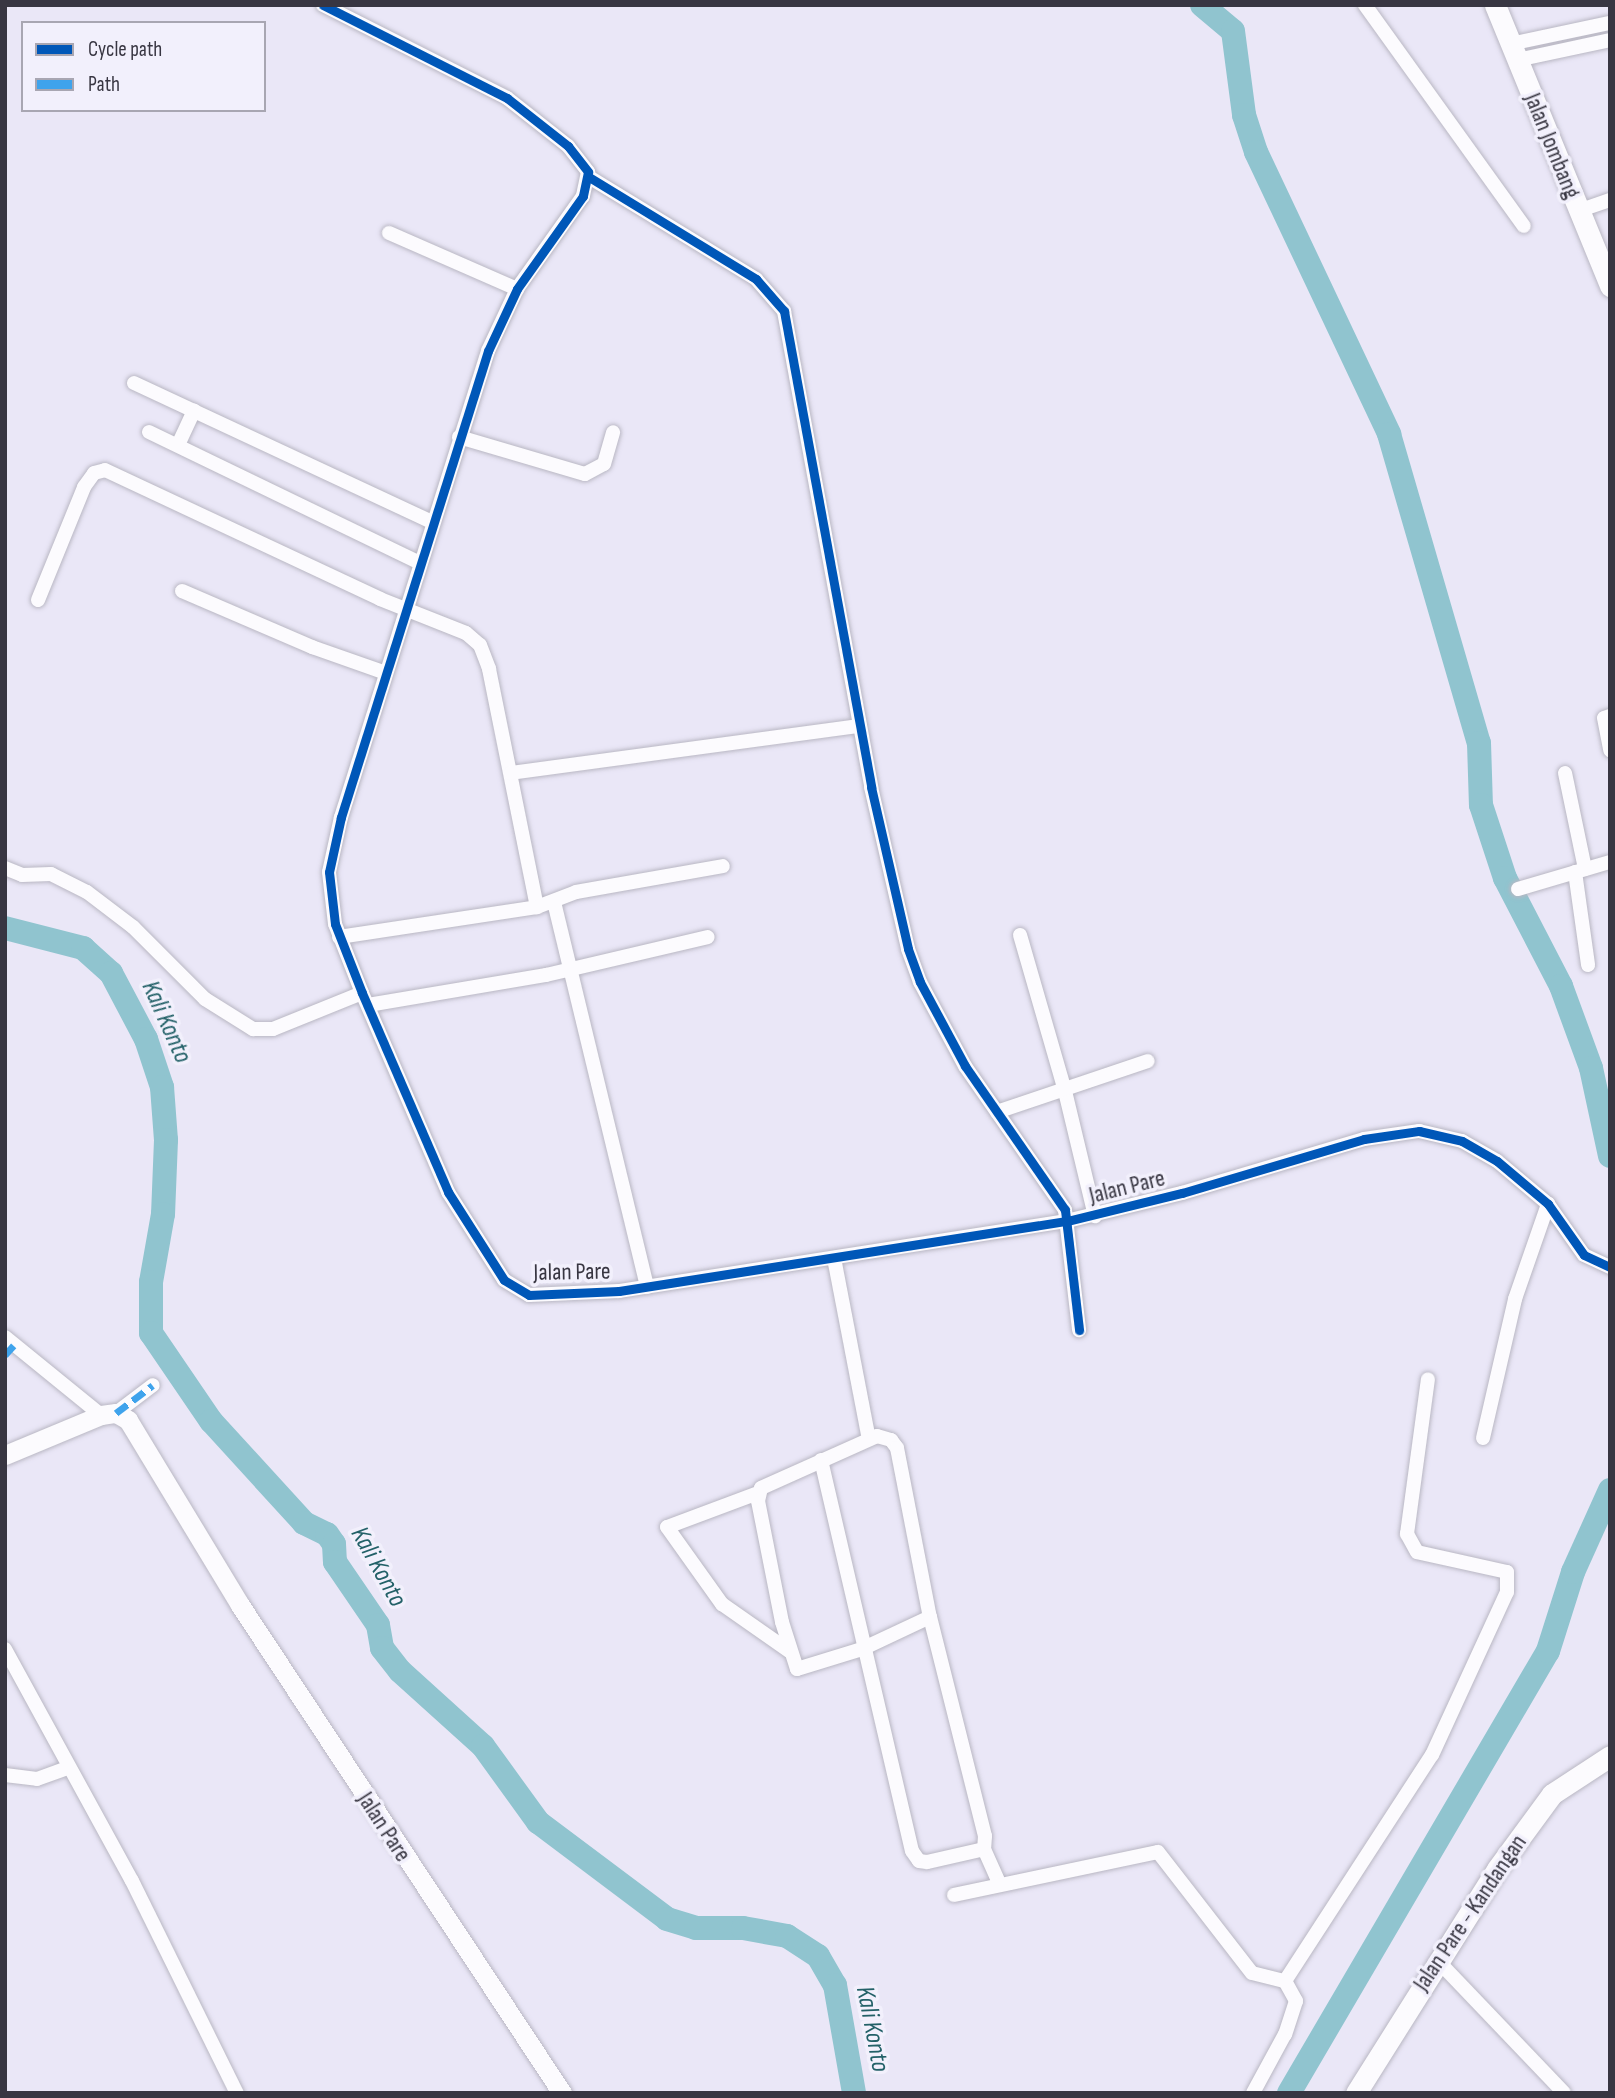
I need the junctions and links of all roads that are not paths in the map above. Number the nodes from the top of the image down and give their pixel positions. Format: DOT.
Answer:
graph roads {
  1 [pos="323,5"];
  2 [pos="1366,5"];
  3 [pos="1495,5"];
  4 [pos="1610,23"];
  5 [pos="1610,40"];
  6 [pos="1514,52"];
  7 [pos="589,177"];
  8 [pos="1610,200"];
  9 [pos="1579,213"];
  10 [pos="1524,226"];
  11 [pos="389,233"];
  12 [pos="1610,286"];
  13 [pos="517,289"];
  14 [pos="134,383"];
  15 [pos="194,411"];
  16 [pos="149,432"];
  17 [pos="613,432"];
  18 [pos="459,437"];
  19 [pos="178,445"];
  20 [pos="432,523"];
  21 [pos="420,563"];
  22 [pos="182,591"];
  23 [pos="38,600"];
  24 [pos="407,610"];
  25 [pos="386,673"];
  26 [pos="1610,716"];
  27 [pos="860,726"];
  28 [pos="1610,750"];
  29 [pos="511,773"];
  30 [pos="1565,773"];
  31 [pos="1610,862"];
  32 [pos="723,866"];
  33 [pos="5,868"];
  34 [pos="1580,871"];
  35 [pos="1518,889"];
  36 [pos="554,902"];
  37 [pos="537,907"];
  38 [pos="1020,935"];
  39 [pos="340,937"];
  40 [pos="708,937"];
  41 [pos="1588,964"];
  42 [pos="570,969"];
  43 [pos="365,999"];
  44 [pos="1148,1061"];
  45 [pos="1064,1087"];
  46 [pos="997,1112"];
  47 [pos="1548,1204"];
  48 [pos="1095,1216"];
  49 [pos="1067,1221"];
  50 [pos="834,1258"];
  51 [pos="1607,1266"];
  52 [pos="647,1287"];
  53 [pos="1079,1330"];
  54 [pos="8,1345"];
  55 [pos="1428,1379"];
  56 [pos="153,1385"];
  57 [pos="109,1415"];
  58 [pos="1483,1438"];
  59 [pos="869,1439"];
  60 [pos="5,1455"];
  61 [pos="821,1460"];
  62 [pos="758,1493"];
  63 [pos="930,1617"];
  64 [pos="862,1648"];
  65 [pos="5,1649"];
  66 [pos="789,1651"];
  67 [pos="1610,1756"];
  68 [pos="67,1768"];
  69 [pos="5,1775"];
  70 [pos="984,1849"];
  71 [pos="1000,1885"];
  72 [pos="954,1895"];
  73 [pos="1438,1961"];
  74 [pos="1285,1981"];
  75 [pos="1558,2090"];
  76 [pos="237,2093"];
  77 [pos="562,2093"];
  78 [pos="1253,2093"];
  79 [pos="1356,2093"];
  1 -- 7 [label="street"];
  2 -- 10 [label="street"];
  3 -- 6 [label="main road, Jalan Jombang"];
  4 -- 6 [label="street"];
  5 -- 6 [label="street"];
  6 -- 9 [label="main road, Jalan Jombang"];
  7 -- 13 [label="street, Jalan Pare"];
  7 -- 27 [label="street"];
  8 -- 9 [label="street"];
  9 -- 12 [label="main road, Jalan Jombang"];
  11 -- 13 [label="street"];
  13 -- 18 [label="street, Jalan Pare"];
  14 -- 15 [label="street"];
  15 -- 19 [label="street"];
  15 -- 20 [label="street"];
  16 -- 19 [label="street"];
  17 -- 18 [label="street"];
  18 -- 20 [label="street, Jalan Pare"];
  19 -- 21 [label="street"];
  20 -- 21 [label="street, Jalan Pare"];
  21 -- 24 [label="street, Jalan Pare"];
  22 -- 25 [label="street"];
  23 -- 24 [label="street"];
  24 -- 25 [label="street, Jalan Pare"];
  24 -- 29 [label="street"];
  25 -- 39 [label="street, Jalan Pare"];
  26 -- 28 [label="street"];
  27 -- 29 [label="street"];
  27 -- 46 [label="street"];
  29 -- 37 [label="street"];
  30 -- 34 [label="street"];
  31 -- 34 [label="street"];
  32 -- 36 [label="street"];
  33 -- 43 [label="street"];
  34 -- 35 [label="street"];
  34 -- 41 [label="street"];
  36 -- 37 [label="street"];
  36 -- 42 [label="street"];
  37 -- 39 [label="street"];
  38 -- 45 [label="street"];
  39 -- 43 [label="street, Jalan Pare"];
  40 -- 42 [label="street"];
  42 -- 43 [label="street"];
  42 -- 52 [label="street"];
  43 -- 52 [label="street, Jalan Pare"];
  44 -- 45 [label="street"];
  45 -- 46 [label="street"];
  45 -- 48 [label="street"];
  46 -- 49 [label="street"];
  47 -- 48 [label="street, Jalan Pare"];
  47 -- 51 [label="street, Jalan Pare"];
  47 -- 58 [label="street"];
  48 -- 49 [label="street, Jalan Pare"];
  49 -- 50 [label="street, Jalan Pare"];
  49 -- 53 [label="street"];
  50 -- 52 [label="street, Jalan Pare"];
  50 -- 59 [label="street"];
  54 -- 57 [label="street"];
  55 -- 74 [label="street"];
  56 -- 57 [label="street"];
  57 -- 60 [label="street"];
  57 -- 77 [label="street, Jalan Pare"];
  59 -- 61 [label="street"];
  59 -- 63 [label="street"];
  61 -- 62 [label="street"];
  61 -- 64 [label="street"];
  62 -- 66 [label="street"];
  62 -- 66 [label="street"];
  63 -- 64 [label="street"];
  63 -- 70 [label="street"];
  64 -- 66 [label="street"];
  64 -- 70 [label="street"];
  65 -- 68 [label="street"];
  67 -- 73 [label="main road, Jalan Pare - Kandangan"];
  68 -- 69 [label="street"];
  68 -- 76 [label="street"];
  70 -- 71 [label="street"];
  71 -- 72 [label="street"];
  71 -- 74 [label="street"];
  73 -- 75 [label="street"];
  73 -- 79 [label="main road, Jalan Pare - Kandangan"];
  74 -- 78 [label="street"];
}
